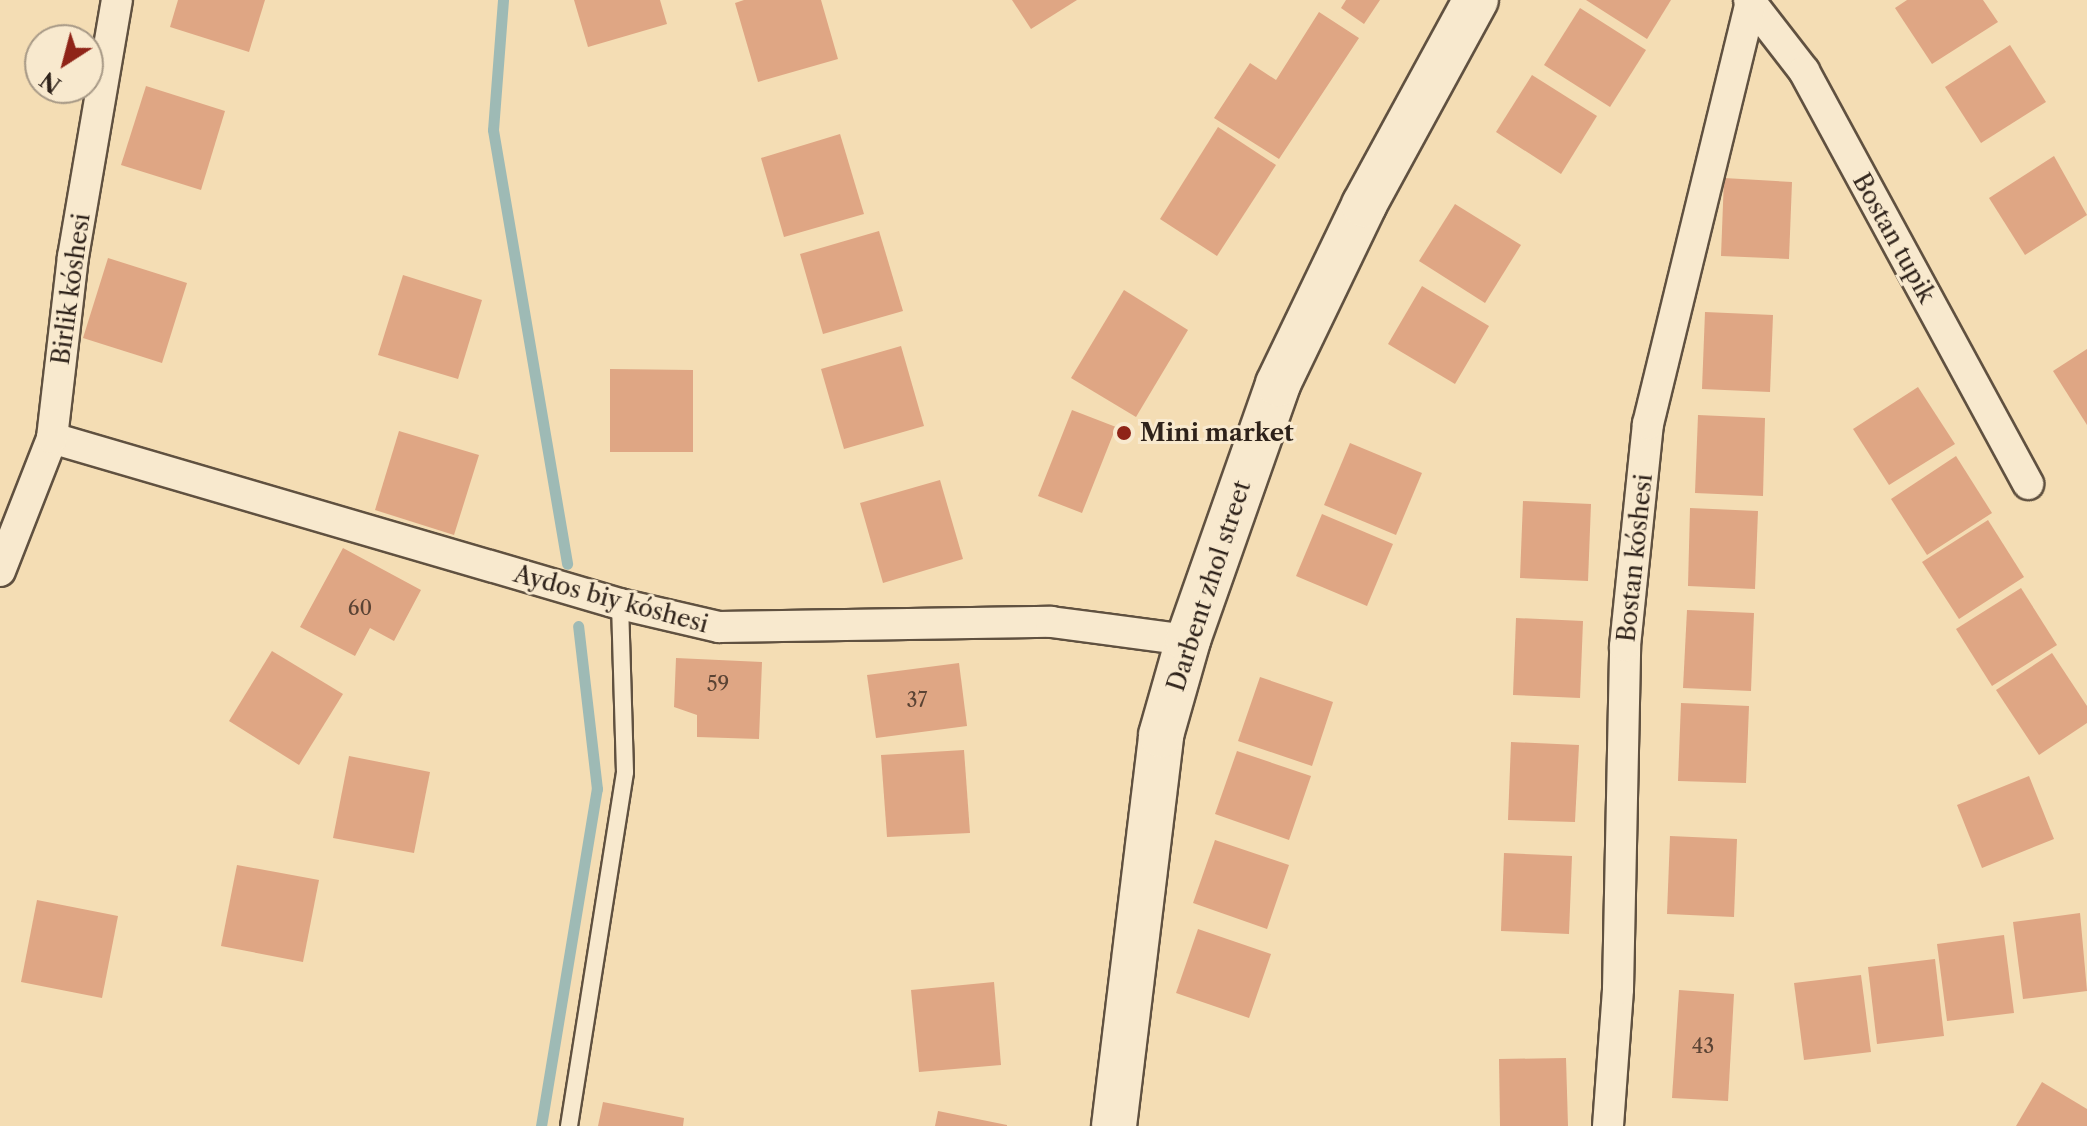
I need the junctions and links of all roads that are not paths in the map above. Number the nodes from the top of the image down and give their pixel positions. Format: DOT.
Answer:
graph roads {
  1 [pos="117,0"];
  2 [pos="1476,0"];
  3 [pos="1750,1"];
  4 [pos="52,438"];
  5 [pos="2028,484"];
  6 [pos="0,571"];
  7 [pos="620,604"];
  8 [pos="1188,640"];
  9 [pos="569,1126"];
  10 [pos="1114,1126"];
  11 [pos="1608,1126"];
  1 -- 4 [label="street, Birlik kóshesi"];
  2 -- 8 [label="main road, Darbent zhol street"];
  3 -- 5 [label="street, Bostan tupik"];
  3 -- 11 [label="street, Bostan kóshesi"];
  4 -- 6 [label="street, Birlik kóshesi"];
  4 -- 7 [label="street, Aydos biy kóshesi"];
  7 -- 8 [label="street, Aydos biy kóshesi"];
  7 -- 9 [label="lane"];
  8 -- 10 [label="main road, Darbent zhol street"];
}
